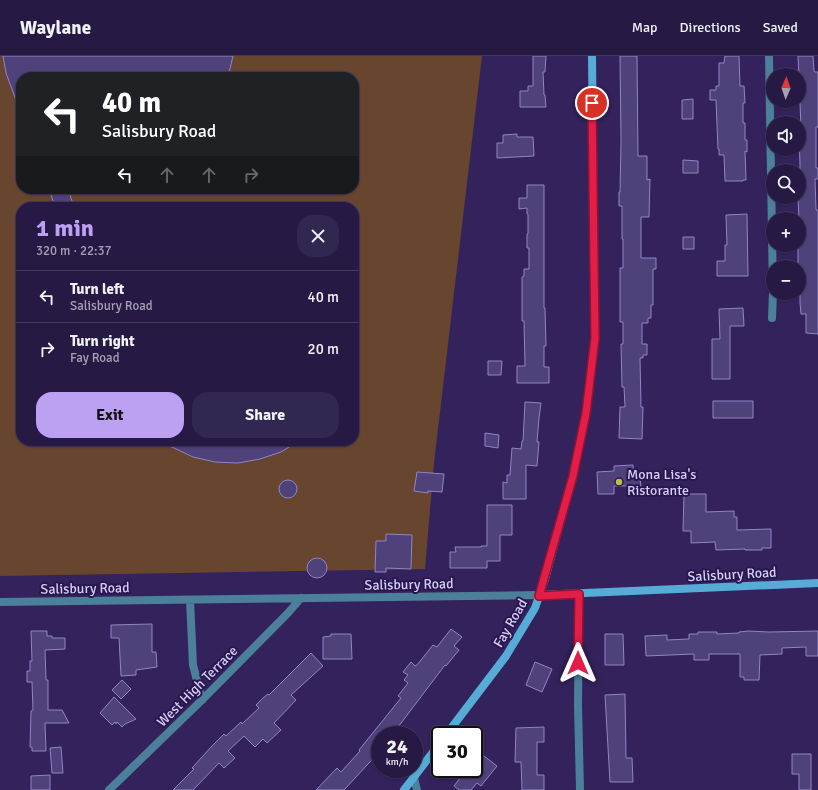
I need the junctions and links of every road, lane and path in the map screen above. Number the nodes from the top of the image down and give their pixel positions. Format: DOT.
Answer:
graph roads {
  1 [pos="592,56"];
  2 [pos="769,56"];
  3 [pos="772,318"];
  4 [pos="818,583"];
  5 [pos="579,594"];
  6 [pos="539,596"];
  7 [pos="301,598"];
  8 [pos="190,600"];
  9 [pos="0,602"];
  10 [pos="202,700"];
  11 [pos="453,726"];
  12 [pos="431,756"];
  13 [pos="423,766"];
  14 [pos="414,778"];
  15 [pos="109,790"];
  16 [pos="404,790"];
  17 [pos="417,790"];
  18 [pos="580,790"];
  1 -- 6 [label="street, Fay Road"];
  2 -- 3 [label="street"];
  4 -- 5 [label="street, Salisbury Road"];
  5 -- 6 [label="street, Salisbury Road"];
  5 -- 18 [label="street"];
  6 -- 7 [label="street, Salisbury Road"];
  6 -- 11 [label="street, Fay Road"];
  7 -- 8 [label="street, Salisbury Road"];
  7 -- 10 [label="street, West High Terrace"];
  8 -- 9 [label="street, Salisbury Road"];
  8 -- 10 [label="street"];
  10 -- 15 [label="street, West High Terrace"];
  12 -- 13 [label="street"];
  14 -- 16 [label="street"];
  14 -- 17 [label="street"];
}
